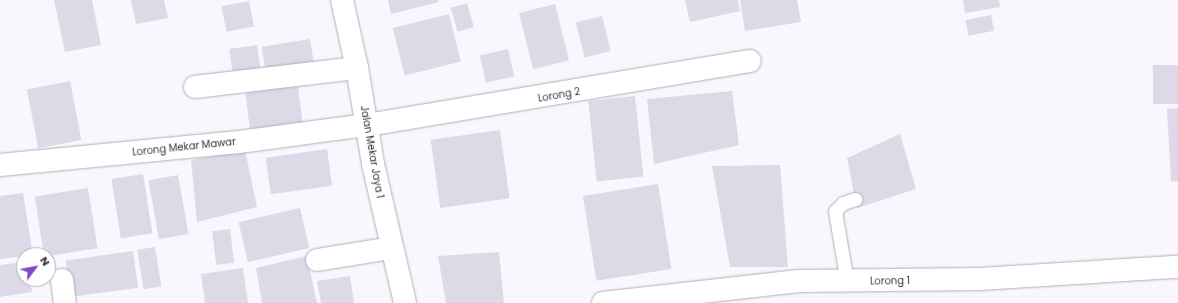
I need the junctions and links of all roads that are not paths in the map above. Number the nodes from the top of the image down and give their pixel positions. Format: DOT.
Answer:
graph roads {
  1 [pos="342,0"];
  2 [pos="750,61"];
  3 [pos="357,68"];
  4 [pos="195,87"];
  5 [pos="367,125"];
  6 [pos="0,165"];
  7 [pos="855,199"];
  8 [pos="391,248"];
  9 [pos="318,260"];
  10 [pos="1178,267"];
  11 [pos="62,280"];
  12 [pos="847,282"];
  13 [pos="65,303"];
  14 [pos="405,303"];
  15 [pos="604,303"];
  1 -- 3 [label="street, Jalan Mekar Jaya 1"];
  2 -- 5 [label="street, Lorong 2"];
  3 -- 4 [label="street"];
  3 -- 5 [label="street, Jalan Mekar Jaya 1"];
  5 -- 6 [label="street, Lorong Mekar Mawar"];
  5 -- 8 [label="street, Jalan Mekar Jaya 1"];
  7 -- 12 [label="lane"];
  8 -- 9 [label="street"];
  8 -- 14 [label="street, Jalan Mekar Jaya 1"];
  10 -- 12 [label="street, Lorong 1"];
  11 -- 13 [label="street"];
  12 -- 15 [label="street, Lorong 1"];
}
